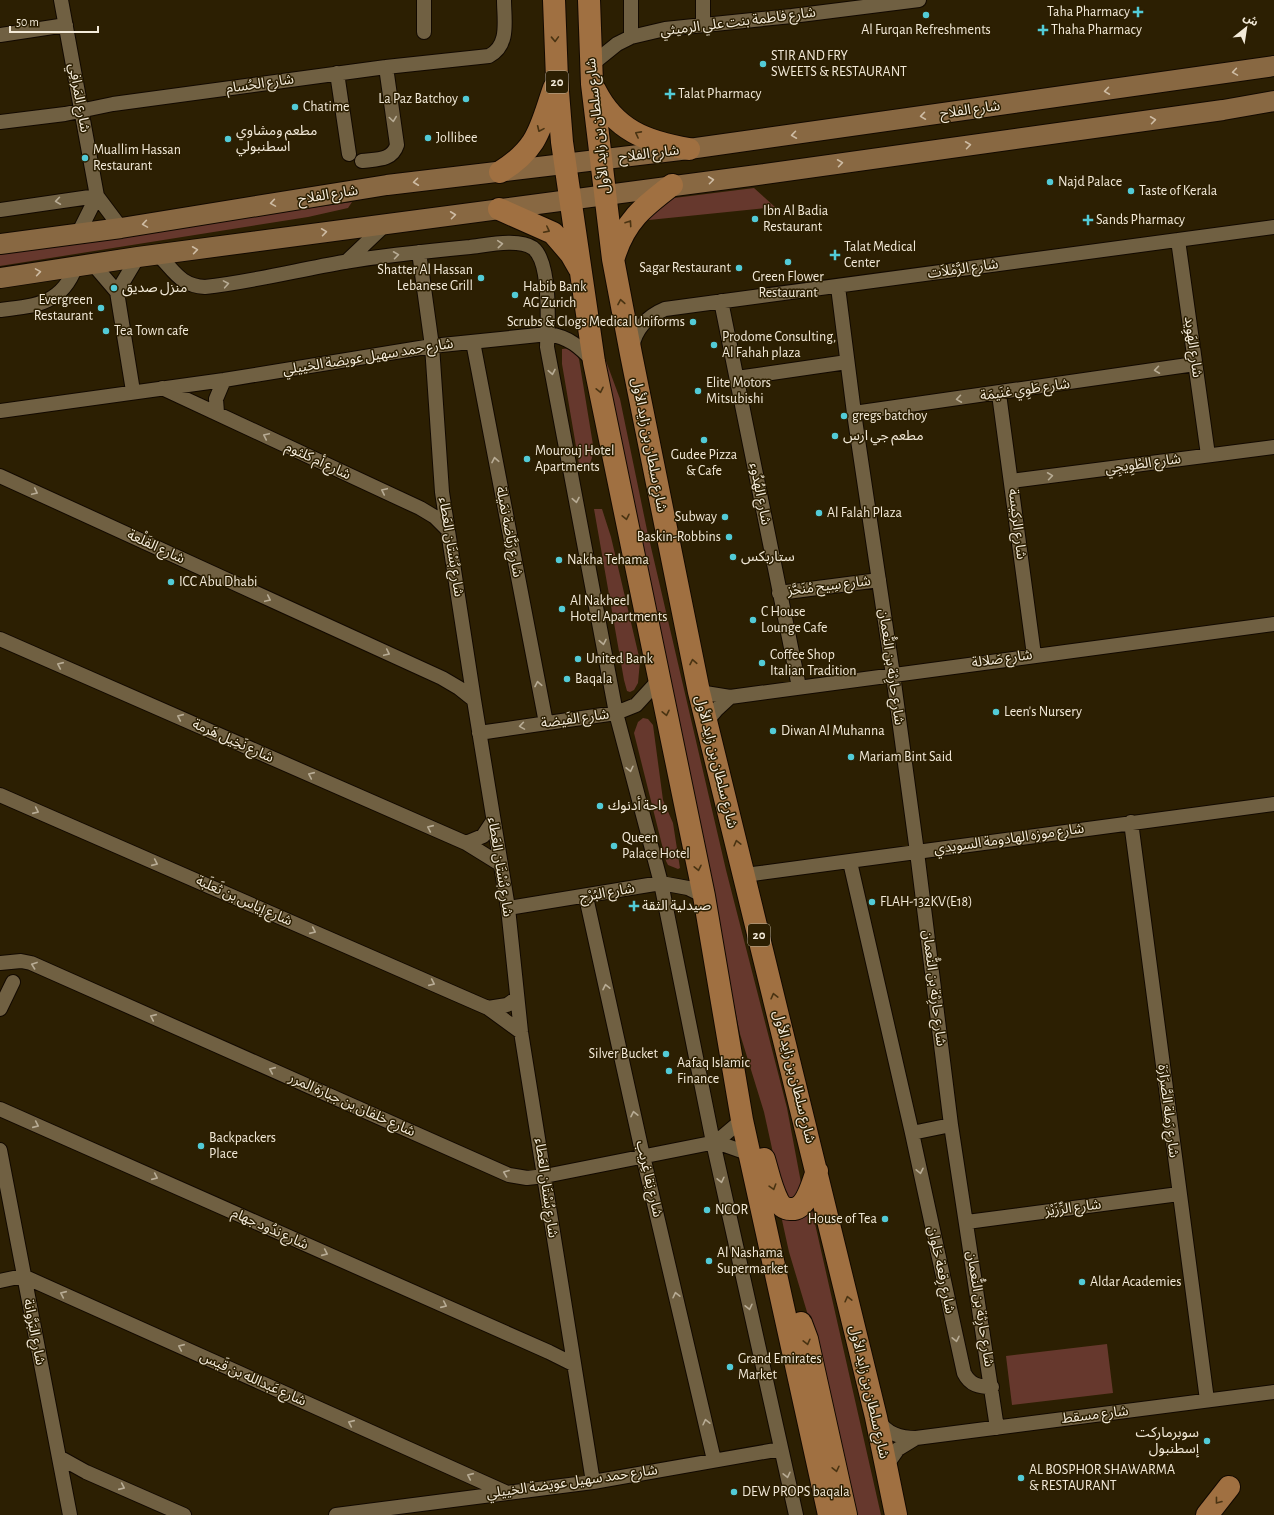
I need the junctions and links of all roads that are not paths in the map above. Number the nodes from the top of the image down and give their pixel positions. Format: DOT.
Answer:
graph roads {
  1 [pos="61,0"];
  2 [pos="424,0"];
  3 [pos="504,0"];
  4 [pos="554,0"];
  5 [pos="589,0"];
  6 [pos="632,0"];
  7 [pos="703,0"];
  8 [pos="919,0"];
  9 [pos="66,25"];
  10 [pos="703,25"];
  11 [pos="424,32"];
  12 [pos="0,35"];
  13 [pos="631,37"];
  14 [pos="1274,66"];
  15 [pos="386,67"];
  16 [pos="337,73"];
  17 [pos="592,75"];
  18 [pos="557,79"];
  19 [pos="1274,101"];
  20 [pos="81,110"];
  21 [pos="0,122"];
  22 [pos="689,149"];
  23 [pos="349,154"];
  24 [pos="601,160"];
  25 [pos="362,161"];
  26 [pos="566,164"];
  27 [pos="500,172"];
  28 [pos="672,185"];
  29 [pos="606,195"];
  30 [pos="97,196"];
  31 [pos="571,199"];
  32 [pos="499,209"];
  33 [pos="0,210"];
  34 [pos="386,224"];
  35 [pos="122,228"];
  36 [pos="1274,228"];
  37 [pos="78,234"];
  38 [pos="1178,240"];
  39 [pos="0,244"];
  40 [pos="419,252"];
  41 [pos="158,255"];
  42 [pos="138,257"];
  43 [pos="613,259"];
  44 [pos="346,262"];
  45 [pos="85,265"];
  46 [pos="582,273"];
  47 [pos="0,278"];
  48 [pos="838,287"];
  49 [pos="117,292"];
  50 [pos="721,301"];
  51 [pos="0,310"];
  52 [pos="548,334"];
  53 [pos="473,342"];
  54 [pos="432,346"];
  55 [pos="631,354"];
  56 [pos="594,362"];
  57 [pos="847,362"];
  58 [pos="1195,364"];
  59 [pos="737,378"];
  60 [pos="224,380"];
  61 [pos="162,388"];
  62 [pos="133,391"];
  63 [pos="999,394"];
  64 [pos="0,411"];
  65 [pos="217,413"];
  66 [pos="854,413"];
  67 [pos="1274,447"];
  68 [pos="1208,455"];
  69 [pos="0,476"];
  70 [pos="1011,481"];
  71 [pos="442,492"];
  72 [pos="420,508"];
  73 [pos="448,530"];
  74 [pos="879,580"];
  75 [pos="779,593"];
  76 [pos="1274,624"];
  77 [pos="0,639"];
  78 [pos="1034,655"];
  79 [pos="469,668"];
  80 [pos="893,675"];
  81 [pos="442,678"];
  82 [pos="660,680"];
  83 [pos="799,688"];
  84 [pos="699,692"];
  85 [pos="730,698"];
  86 [pos="474,700"];
  87 [pos="616,713"];
  88 [pos="706,722"];
  89 [pos="546,723"];
  90 [pos="479,733"];
  91 [pos="0,795"];
  92 [pos="1274,804"];
  93 [pos="493,820"];
  94 [pos="1131,822"];
  95 [pos="466,843"];
  96 [pos="917,852"];
  97 [pos="850,862"];
  98 [pos="500,864"];
  99 [pos="745,875"];
  100 [pos="661,883"];
  101 [pos="704,896"];
  102 [pos="586,897"];
  103 [pos="508,908"];
  104 [pos="0,963"];
  105 [pos="13,982"];
  106 [pos="517,998"];
  107 [pos="488,1008"];
  108 [pos="0,1009"];
  109 [pos="521,1032"];
  110 [pos="0,1109"];
  111 [pos="741,1110"];
  112 [pos="951,1126"];
  113 [pos="912,1133"];
  114 [pos="715,1142"];
  115 [pos="0,1150"];
  116 [pos="750,1154"];
  117 [pos="643,1156"];
  118 [pos="817,1171"];
  119 [pos="545,1176"];
  120 [pos="1179,1194"];
  121 [pos="967,1222"];
  122 [pos="23,1276"];
  123 [pos="0,1281"];
  124 [pos="782,1296"];
  125 [pos="569,1336"];
  126 [pos="541,1348"];
  127 [pos="573,1364"];
  128 [pos="992,1387"];
  129 [pos="1274,1392"];
  130 [pos="1207,1400"];
  131 [pos="876,1416"];
  132 [pos="997,1428"];
  133 [pos="916,1438"];
  134 [pos="781,1449"];
  135 [pos="59,1457"];
  136 [pos="714,1460"];
  137 [pos="886,1466"];
  138 [pos="86,1472"];
  139 [pos="593,1482"];
  140 [pos="65,1485"];
  141 [pos="1229,1487"];
  142 [pos="505,1492"];
  143 [pos="824,1509"];
  144 [pos="898,1512"];
  145 [pos="364,1513"];
  146 [pos="70,1515"];
  147 [pos="184,1515"];
  148 [pos="336,1515"];
  149 [pos="796,1515"];
  150 [pos="846,1515"];
  151 [pos="1207,1515"];
  1 -- 9 [label="street, شارع المَرافِي"];
  2 -- 11 [label="street"];
  3 -- 15 [label="street, شارع الحُسام"];
  4 -- 18 [label="main road, 20, one-way"];
  5 -- 17 [label="main road, شارع سلطان بن زايد الأول / 20"];
  6 -- 13 [label="street"];
  7 -- 10 [label="street"];
  8 -- 10 [label="street, شارع فاطمة بنت علي الرميثي"];
  9 -- 12 [label="street"];
  9 -- 20 [label="street, شارع المَرافِي"];
  10 -- 13 [label="street, شارع فاطمة بنت علي الرميثي"];
  13 -- 17 [label="street, شارع فاطمة بنت علي الرميثي"];
  14 -- 22 [label="main road, شارع الفلاح, one-way"];
  15 -- 16 [label="street, شارع الحُسام"];
  15 -- 25 [label="street, one-way"];
  16 -- 20 [label="street, شارع الحُسام"];
  16 -- 23 [label="street"];
  22 -- 17 [label="main road, one-way"];
  17 -- 24 [label="main road, شارع سلطان بن زايد الأول / 20"];
  18 -- 26 [label="main road, 20"];
  18 -- 27 [label="main road, one-way"];
  28 -- 19 [label="main road, one-way"];
  20 -- 21 [label="street, شارع الحُسام"];
  20 -- 30 [label="street, شارع المَرافِي"];
  22 -- 24 [label="main road, شارع الفلاح"];
  24 -- 26 [label="main road, شارع الفلاح"];
  24 -- 29 [label="main road, شارع سلطان بن زايد الأول / 20"];
  26 -- 27 [label="main road, شارع الفلاح"];
  26 -- 31 [label="main road, 20"];
  27 -- 35 [label="main road, شارع الفلاح, one-way"];
  28 -- 29 [label="main road"];
  43 -- 28 [label="main road, one-way"];
  29 -- 31 [label="main road"];
  29 -- 43 [label="main road, شارع سلطان بن زايد الأول / 20"];
  30 -- 33 [label="street, one-way"];
  30 -- 35 [label="street, شارع المَرافِي"];
  30 -- 37 [label="street"];
  31 -- 32 [label="main road"];
  31 -- 46 [label="main road, 20"];
  34 -- 32 [label="main road, one-way"];
  32 -- 46 [label="main road, one-way"];
  41 -- 34 [label="main road, one-way"];
  34 -- 44 [label="street"];
  35 -- 37 [label="main road, شارع الفلاح"];
  36 -- 38 [label="street, شارع الرَّمْلاَت"];
  37 -- 39 [label="main road, شارع الفلاح"];
  38 -- 48 [label="street, شارع الرَّمْلاَت"];
  38 -- 58 [label="street, شارع الهَوِيد"];
  44 -- 40 [label="street, one-way"];
  40 -- 52 [label="street, one-way"];
  40 -- 54 [label="street, شارع بُسْتَان العَطاء"];
  41 -- 42 [label="main road"];
  41 -- 44 [label="street, one-way"];
  42 -- 45 [label="main road"];
  42 -- 49 [label="street"];
  55 -- 43 [label="main road, شارع سلطان بن زايد الأول / 20, one-way"];
  47 -- 45 [label="main road, one-way"];
  45 -- 49 [label="street"];
  45 -- 51 [label="street"];
  46 -- 56 [label="main road, 20"];
  48 -- 50 [label="street, شارع الرَّمْلاَت"];
  48 -- 57 [label="street, شارع حارِثة بن النُّعمان"];
  49 -- 62 [label="street"];
  50 -- 55 [label="street, شارع الرَّمْلاَت"];
  50 -- 59 [label="street, شارع الهُدُوء"];
  52 -- 53 [label="street, شارع حمد سهيل عويضة الخييلي"];
  52 -- 56 [label="street, شارع حمد سهيل عويضة الخييلي"];
  52 -- 87 [label="street, one-way"];
  53 -- 54 [label="street, شارع حمد سهيل عويضة الخييلي"];
  89 -- 53 [label="street, شارع رَبَّاضة نمَيلة, one-way"];
  54 -- 60 [label="street, شارع حمد سهيل عويضة الخييلي"];
  54 -- 71 [label="street, شارع بُسْتَان العَطاء"];
  84 -- 55 [label="main road, شارع سلطان بن زايد الأول / 20, one-way"];
  56 -- 82 [label="main road, 20, one-way"];
  57 -- 59 [label="street"];
  57 -- 66 [label="street, شارع حارِثة بن النُّعمان"];
  58 -- 63 [label="street, شارع طَوِي غنَيمَة, one-way"];
  58 -- 68 [label="street, شارع الهَوِيد"];
  59 -- 75 [label="street, شارع الهُدُوء"];
  60 -- 61 [label="street, شارع حمد سهيل عويضة الخييلي"];
  60 -- 65 [label="street"];
  61 -- 62 [label="street, شارع حمد سهيل عويضة الخييلي"];
  61 -- 65 [label="street, شارع أم كلثوم"];
  62 -- 64 [label="street, شارع حمد سهيل عويضة الخييلي"];
  63 -- 66 [label="street, شارع طَوِي غنَيمَة, one-way"];
  63 -- 70 [label="street, شارع الركيسة"];
  72 -- 65 [label="street, شارع أم كلثوم, one-way"];
  66 -- 74 [label="street, شارع حارِثة بن النُّعمان"];
  67 -- 68 [label="street, شارع الطْوِيجِي"];
  70 -- 68 [label="street, شارع الطْوِيجِي, one-way"];
  69 -- 81 [label="street, شارع القَلْعة, one-way"];
  70 -- 78 [label="street, شارع الركيسة"];
  71 -- 72 [label="street"];
  71 -- 73 [label="street, شارع بُسْتَان العَطاء"];
  72 -- 73 [label="street, شارع أم كلثوم"];
  73 -- 79 [label="street, شارع بُسْتَان العَطاء"];
  74 -- 75 [label="street, شارع سِيح مْنَحَّز"];
  74 -- 80 [label="street, شارع حارِثة بن النُّعمان"];
  75 -- 83 [label="street, شارع الهُدُوء"];
  76 -- 78 [label="street, شارع صَلالة"];
  95 -- 77 [label="street, شارع نَخِيل هَرمة, one-way"];
  78 -- 80 [label="street, شارع صَلالة"];
  79 -- 81 [label="street"];
  79 -- 86 [label="street, شارع بُسْتَان العَطاء"];
  80 -- 83 [label="street, شارع صَلالة"];
  80 -- 96 [label="street, شارع حارِثة بن النُّعمان"];
  81 -- 86 [label="street, شارع القَلْعة"];
  82 -- 87 [label="street, شارع الفَيضة"];
  82 -- 101 [label="main road, 20, one-way"];
  83 -- 85 [label="street, شارع صَلالة"];
  84 -- 85 [label="street, شارع صَلالة"];
  84 -- 88 [label="main road, شارع سلطان بن زايد الأول / 20"];
  85 -- 88 [label="street"];
  86 -- 90 [label="street, شارع بُسْتَان العَطاء"];
  87 -- 89 [label="street, شارع الفَيضة"];
  87 -- 100 [label="street, one-way"];
  99 -- 88 [label="main road, شارع سلطان بن زايد الأول / 20, one-way"];
  89 -- 90 [label="street, شارع الفَيضة, one-way"];
  90 -- 93 [label="street, شارع بُسْتَان العَطاء"];
  91 -- 107 [label="street, شارع إياس بن ثَعلَبة, one-way"];
  92 -- 94 [label="street, شارع موزه الهادومة السويدي"];
  93 -- 95 [label="street"];
  93 -- 98 [label="street, شارع بُسْتَان العَطاء"];
  94 -- 96 [label="street, شارع موزه الهادومة السويدي"];
  94 -- 120 [label="street, شارع رَملة الصَّرَارَة"];
  95 -- 98 [label="street, شارع نَخِيل هَرمة"];
  96 -- 97 [label="street, شارع موزه الهادومة السويدي"];
  96 -- 112 [label="street, شارع حارِثة بن النُّعمان"];
  97 -- 99 [label="street, شارع موزه الهادومة السويدي"];
  97 -- 113 [label="street, شارع رِقعة حَلوان"];
  98 -- 103 [label="street, شارع بُسْتَان العَطاء"];
  118 -- 99 [label="main road, شارع سلطان بن زايد الأول / 20, one-way"];
  100 -- 101 [label="street, شارع البُرْج"];
  100 -- 102 [label="street, شارع البُرْج"];
  100 -- 114 [label="street"];
  101 -- 111 [label="main road, 20"];
  102 -- 103 [label="street, شارع البُرْج"];
  117 -- 102 [label="street, شارع نِقا غِريب, one-way"];
  103 -- 106 [label="street, شارع بُسْتَان العَطاء"];
  119 -- 104 [label="street, شارع خلفان بن جبارة المرر, one-way"];
  105 -- 108 [label="street"];
  106 -- 107 [label="street"];
  106 -- 109 [label="street, شارع بُسْتَان العَطاء"];
  107 -- 109 [label="street, شارع إياس بن ثَعلَبة"];
  109 -- 119 [label="street, شارع بُسْتَان العَطاء"];
  110 -- 126 [label="street, شارع ندُود جهام, one-way"];
  111 -- 114 [label="street, شارع خلفان بن جبارة المرر"];
  111 -- 116 [label="main road, 20"];
  111 -- 118 [label="main road, one-way"];
  112 -- 113 [label="street"];
  112 -- 121 [label="street, شارع حارِثة بن النُّعمان"];
  113 -- 128 [label="street, شارع رِقعة حَلوان, one-way"];
  114 -- 116 [label="street"];
  114 -- 117 [label="street, شارع خلفان بن جبارة المرر"];
  114 -- 134 [label="street, one-way"];
  115 -- 122 [label="street, شارع البَرَّوانة"];
  116 -- 124 [label="main road, 20"];
  117 -- 119 [label="street, شارع خلفان بن جبارة المرر"];
  136 -- 117 [label="street, شارع نِقا غِريب, one-way"];
  131 -- 118 [label="main road, شارع سلطان بن زايد الأول / 20, one-way"];
  119 -- 125 [label="street, شارع بُسْتَان العَطاء"];
  120 -- 121 [label="street, شارع الرِّزَيْز"];
  120 -- 130 [label="street, شارع رَملة الصَّرَارَة"];
  121 -- 128 [label="street, شارع حارِثة بن النُّعمان"];
  122 -- 123 [label="street"];
  122 -- 135 [label="street, شارع البَرَّوانة"];
  142 -- 122 [label="street, شارع عَبدالله بن قَيس, one-way"];
  124 -- 143 [label="main road, 20"];
  124 -- 150 [label="main road, one-way"];
  125 -- 126 [label="street"];
  125 -- 127 [label="street, شارع بُسْتَان العَطاء"];
  126 -- 127 [label="street, شارع ندُود جهام"];
  127 -- 139 [label="street, شارع بُسْتَان العَطاء"];
  128 -- 132 [label="street, شارع حارِثة بن النُّعمان"];
  129 -- 130 [label="street, شارع مسقط"];
  130 -- 132 [label="street, شارع مسقط"];
  131 -- 133 [label="street, شارع مسقط"];
  131 -- 137 [label="main road, شارع سلطان بن زايد الأول / 20"];
  132 -- 133 [label="street, شارع مسقط"];
  133 -- 137 [label="street, شارع مسقط"];
  134 -- 136 [label="street, شارع حمد سهيل عويضة الخييلي"];
  134 -- 149 [label="street, one-way"];
  135 -- 138 [label="street"];
  135 -- 140 [label="street, شارع البَرَّوانة"];
  136 -- 139 [label="street, شارع حمد سهيل عويضة الخييلي"];
  137 -- 144 [label="main road, شارع سلطان بن زايد الأول / 20"];
  138 -- 140 [label="street"];
  138 -- 147 [label="street, one-way"];
  139 -- 142 [label="street, شارع حمد سهيل عويضة الخييلي"];
  140 -- 146 [label="street, شارع البَرَّوانة"];
  141 -- 151 [label="main road, one-way"];
  142 -- 145 [label="street, شارع حمد سهيل عويضة الخييلي"];
  145 -- 148 [label="street, شارع حمد سهيل عويضة الخييلي"];
}
